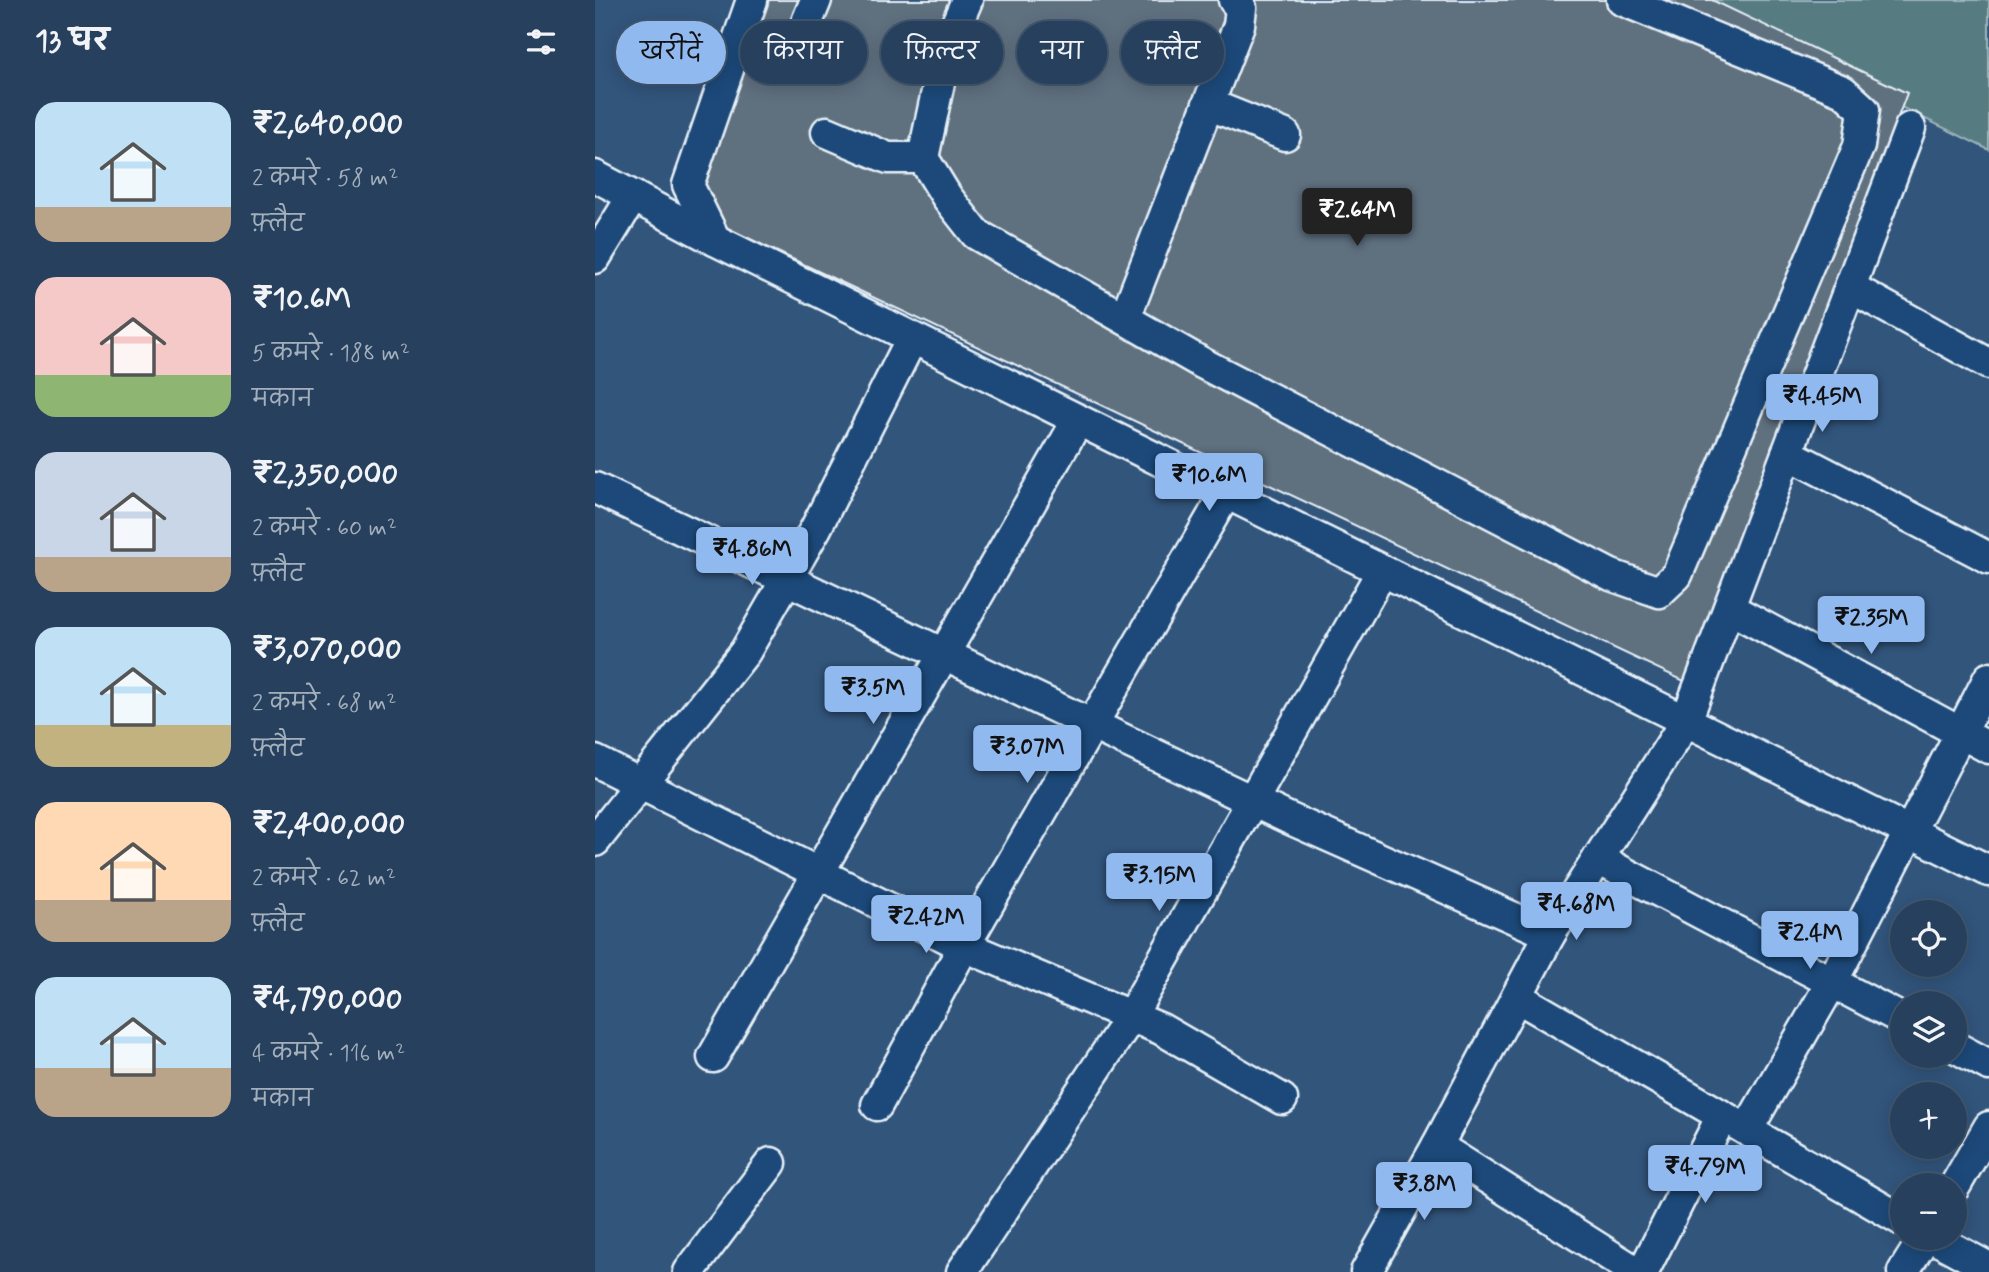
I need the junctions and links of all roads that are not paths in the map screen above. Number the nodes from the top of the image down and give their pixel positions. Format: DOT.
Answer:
graph roads {
  1 [pos="752,0"];
  2 [pos="967,0"];
  3 [pos="1622,0"];
  4 [pos="1241,8"];
  5 [pos="1208,104"];
  6 [pos="1910,128"];
  7 [pos="827,132"];
  8 [pos="1285,135"];
  9 [pos="923,158"];
  10 [pos="595,176"];
  11 [pos="633,196"];
  12 [pos="715,240"];
  13 [pos="595,258"];
  14 [pos="1850,287"];
  15 [pos="1125,318"];
  16 [pos="912,338"];
  17 [pos="1989,364"];
  18 [pos="1077,420"];
  19 [pos="1787,453"];
  20 [pos="595,488"];
  21 [pos="1226,493"];
  22 [pos="1989,558"];
  23 [pos="1382,571"];
  24 [pos="786,579"];
  25 [pos="1729,608"];
  26 [pos="944,653"];
  27 [pos="1989,678"];
  28 [pos="1686,721"];
  29 [pos="1092,724"];
  30 [pos="1961,733"];
  31 [pos="1989,748"];
  32 [pos="595,761"];
  33 [pos="642,784"];
  34 [pos="1252,801"];
  35 [pos="1910,832"];
  36 [pos="595,841"];
  37 [pos="1598,859"];
  38 [pos="1989,871"];
  39 [pos="819,873"];
  40 [pos="1551,934"];
  41 [pos="964,946"];
  42 [pos="1832,982"];
  43 [pos="1517,997"];
  44 [pos="1890,1013"];
  45 [pos="1131,1016"];
  46 [pos="1967,1053"];
  47 [pos="713,1058"];
  48 [pos="1989,1065"];
  49 [pos="1282,1099"];
  50 [pos="877,1105"];
  51 [pos="1735,1123"];
  52 [pos="1989,1127"];
  53 [pos="1437,1146"];
  54 [pos="771,1163"];
  55 [pos="1962,1173"];
  56 [pos="1890,1213"];
  57 [pos="1917,1250"];
  58 [pos="1956,1250"];
  59 [pos="1989,1268"];
  60 [pos="689,1272"];
  61 [pos="963,1272"];
  62 [pos="1366,1272"];
  63 [pos="1636,1272"];
  64 [pos="1643,1272"];
  65 [pos="1903,1272"];
  1 -- 12 [label="street"];
  2 -- 9 [label="street"];
  3 -- 15 [label="street"];
  4 -- 5 [label="street"];
  5 -- 8 [label="street"];
  5 -- 15 [label="street"];
  6 -- 14 [label="street"];
  7 -- 9 [label="street"];
  9 -- 15 [label="street"];
  10 -- 11 [label="street"];
  11 -- 12 [label="street"];
  11 -- 13 [label="street"];
  12 -- 16 [label="street"];
  14 -- 17 [label="street"];
  14 -- 19 [label="street"];
  16 -- 18 [label="street"];
  16 -- 24 [label="street"];
  18 -- 21 [label="street"];
  18 -- 26 [label="street"];
  19 -- 22 [label="street"];
  19 -- 25 [label="street"];
  20 -- 24 [label="street"];
  21 -- 23 [label="street"];
  21 -- 29 [label="street"];
  23 -- 28 [label="street"];
  23 -- 34 [label="street"];
  24 -- 26 [label="street"];
  24 -- 33 [label="street"];
  25 -- 28 [label="street"];
  25 -- 30 [label="street"];
  26 -- 29 [label="street"];
  26 -- 39 [label="street"];
  27 -- 30 [label="street"];
  28 -- 35 [label="street"];
  28 -- 37 [label="street"];
  29 -- 34 [label="street"];
  29 -- 41 [label="street"];
  30 -- 31 [label="street"];
  30 -- 35 [label="street"];
  32 -- 33 [label="street"];
  33 -- 36 [label="street"];
  33 -- 39 [label="street"];
  34 -- 40 [label="street"];
  34 -- 45 [label="street"];
  35 -- 38 [label="street"];
  35 -- 42 [label="street"];
  37 -- 40 [label="street"];
  37 -- 42 [label="street"];
  39 -- 41 [label="street"];
  39 -- 47 [label="street"];
  40 -- 43 [label="street"];
  41 -- 45 [label="street"];
  41 -- 50 [label="street"];
  42 -- 44 [label="street"];
  42 -- 51 [label="street"];
  43 -- 51 [label="street"];
  43 -- 53 [label="street"];
  45 -- 49 [label="street"];
  45 -- 61 [label="street"];
  46 -- 48 [label="street"];
  51 -- 56 [label="street"];
  51 -- 64 [label="street"];
  52 -- 55 [label="street"];
  53 -- 62 [label="street"];
  53 -- 63 [label="street"];
  54 -- 60 [label="street"];
  57 -- 65 [label="street"];
  58 -- 59 [label="street"];
}
